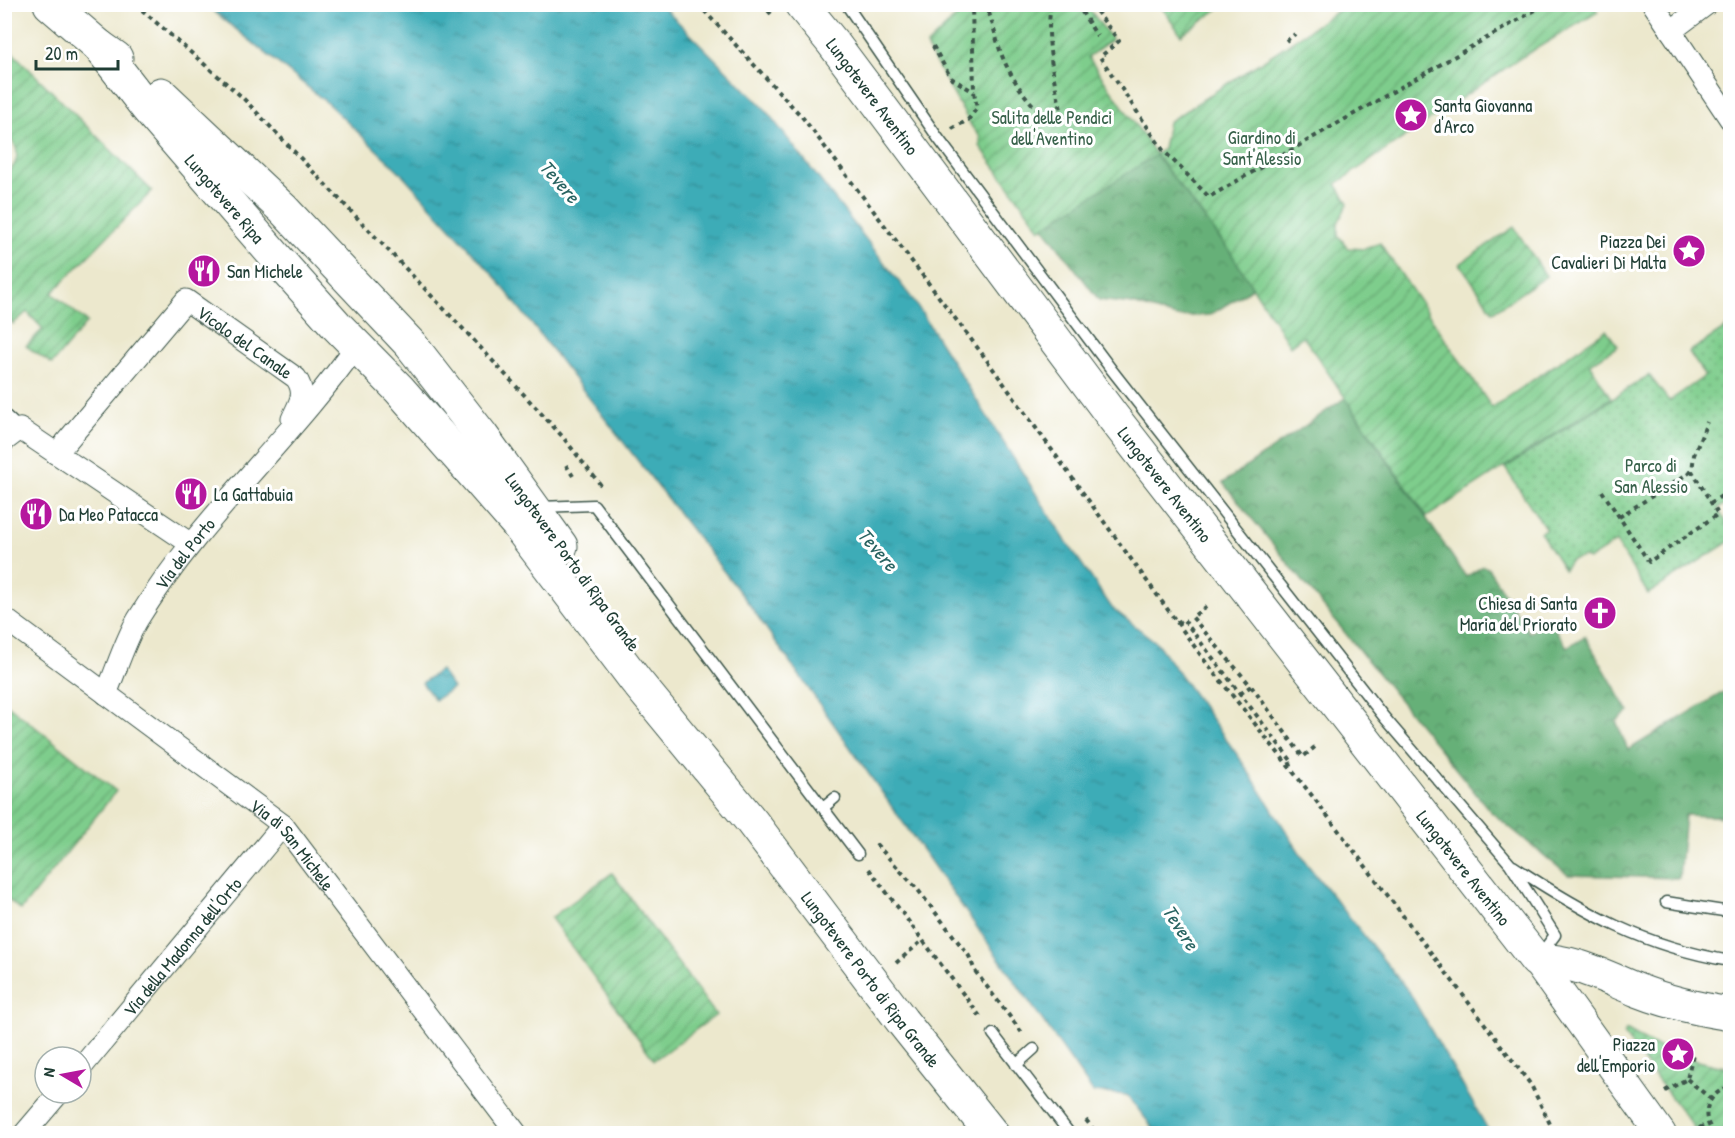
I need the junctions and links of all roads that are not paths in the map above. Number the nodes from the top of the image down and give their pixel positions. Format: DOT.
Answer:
graph roads {
  1 [pos="50,4"];
  2 [pos="801,4"];
  3 [pos="846,4"];
  4 [pos="1653,4"];
  5 [pos="1707,4"];
  6 [pos="1671,31"];
  7 [pos="99,46"];
  8 [pos="1731,119"];
  9 [pos="380,313"];
  10 [pos="357,345"];
  11 [pos="10,428"];
  12 [pos="281,441"];
  13 [pos="56,454"];
  14 [pos="533,507"];
  15 [pos="191,544"];
  16 [pos="4,618"];
  17 [pos="106,694"];
  18 [pos="835,798"];
  19 [pos="823,808"];
  20 [pos="752,822"];
  21 [pos="283,825"];
  22 [pos="858,854"];
  23 [pos="1510,864"];
  24 [pos="1666,902"];
  25 [pos="1731,912"];
  26 [pos="1536,960"];
  27 [pos="1731,961"];
  28 [pos="1731,1014"];
  29 [pos="993,1034"];
  30 [pos="1034,1049"];
  31 [pos="93,1054"];
  32 [pos="1016,1065"];
  33 [pos="49,1105"];
  34 [pos="24,1134"];
  35 [pos="517,1134"];
  36 [pos="992,1134"];
  37 [pos="1070,1134"];
  38 [pos="1661,1134"];
  1 -- 7 [label="main road, Lungotevere Ripa"];
  2 -- 26 [label="main road, Lungotevere Aventino"];
  3 -- 23 [label="lane, Lungotevere Aventino"];
  4 -- 6 [label="street"];
  5 -- 6 [label="street"];
  6 -- 8 [label="street"];
  7 -- 9 [label="main road, Lungotevere Ripa"];
  7 -- 10 [label="main road, Lungotevere Ripa"];
  9 -- 14 [label="main road, Lungotevere Porto di Ripa Grande"];
  10 -- 12 [label="street, Via del Porto"];
  10 -- 20 [label="main road, Lungotevere Porto di Ripa Grande"];
  11 -- 13 [label="street"];
  12 -- 13 [label="street, Vicolo del Canale"];
  12 -- 15 [label="street, Via del Porto"];
  13 -- 15 [label="street"];
  14 -- 19 [label="lane"];
  14 -- 20 [label="main road, Lungotevere Porto di Ripa Grande"];
  15 -- 17 [label="street, Via del Porto"];
  16 -- 17 [label="street, Via di San Michele"];
  17 -- 21 [label="street, Via di San Michele"];
  18 -- 19 [label="lane"];
  19 -- 22 [label="lane"];
  20 -- 36 [label="main road, Lungotevere Porto di Ripa Grande"];
  21 -- 31 [label="street, Via della Madonna dell'Orto"];
  21 -- 35 [label="street, Via di San Michele"];
  23 -- 26 [label="lane, Lungotevere Aventino"];
  23 -- 27 [label="lane"];
  24 -- 25 [label="lane"];
  26 -- 28 [label="main road"];
  26 -- 38 [label="main road, Lungotevere Aventino"];
  29 -- 32 [label="lane"];
  30 -- 32 [label="lane"];
  32 -- 37 [label="lane"];
  33 -- 34 [label="street"];
}
